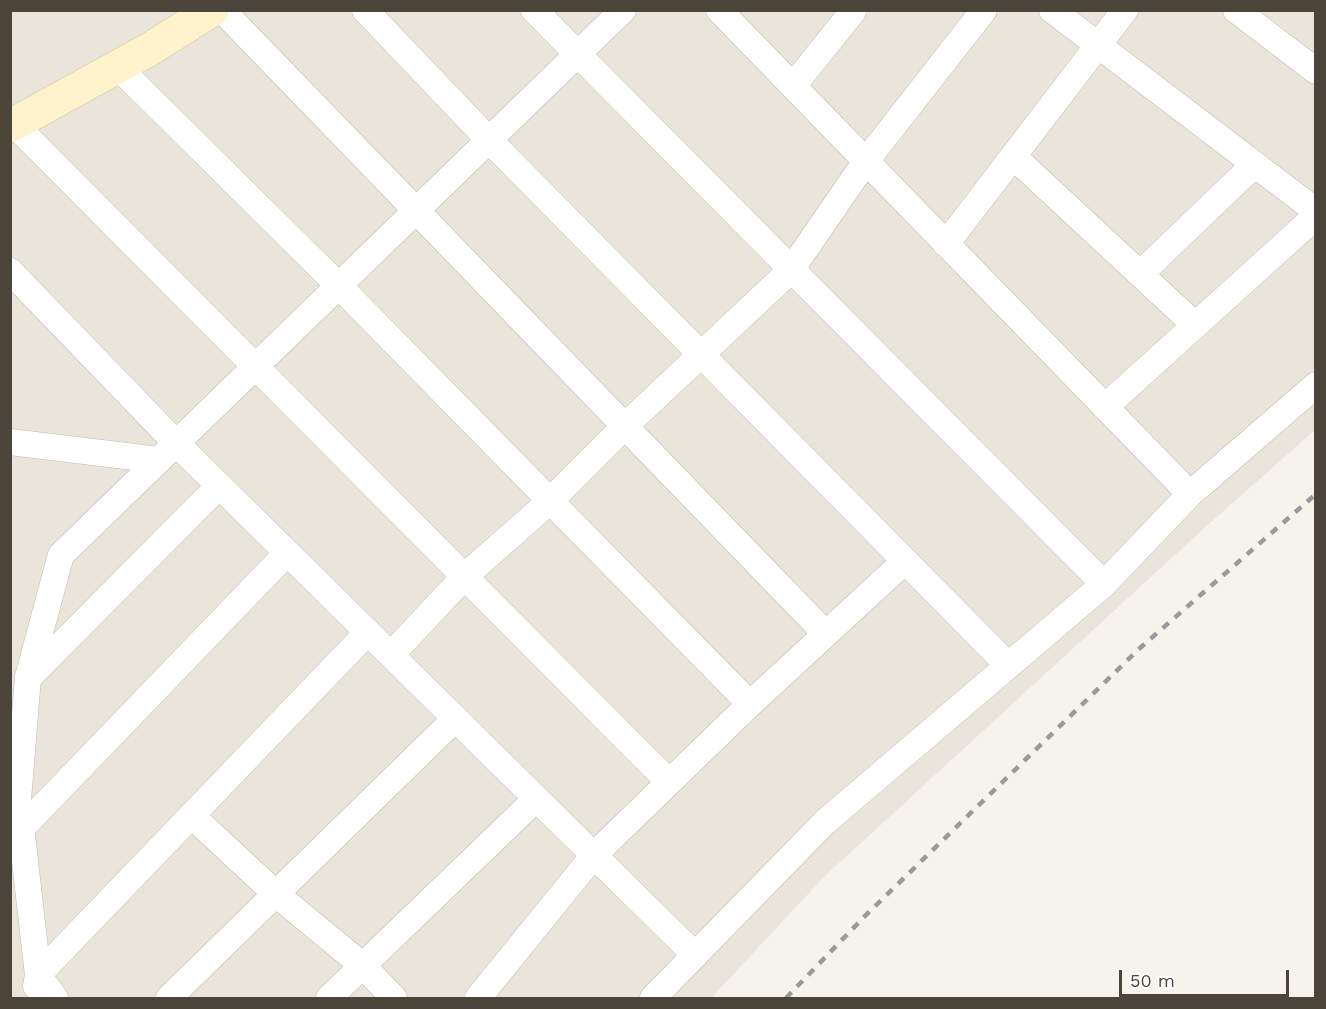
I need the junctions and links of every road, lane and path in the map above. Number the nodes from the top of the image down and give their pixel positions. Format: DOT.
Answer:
graph roads {
  1 [pos="212,10"];
  2 [pos="222,10"];
  3 [pos="365,10"];
  4 [pos="534,10"];
  5 [pos="623,10"];
  6 [pos="720,10"];
  7 [pos="854,10"];
  8 [pos="984,10"];
  9 [pos="1052,10"];
  10 [pos="1125,10"];
  11 [pos="1236,10"];
  12 [pos="1097,45"];
  13 [pos="577,54"];
  14 [pos="117,66"];
  15 [pos="1316,71"];
  16 [pos="793,86"];
  17 [pos="12,125"];
  18 [pos="489,140"];
  19 [pos="1013,156"];
  20 [pos="866,161"];
  21 [pos="1254,165"];
  22 [pos="416,210"];
  23 [pos="1316,213"];
  24 [pos="946,244"];
  25 [pos="791,270"];
  26 [pos="10,271"];
  27 [pos="1140,274"];
  28 [pos="339,286"];
  29 [pos="1195,325"];
  30 [pos="702,356"];
  31 [pos="257,365"];
  32 [pos="1316,385"];
  33 [pos="1105,407"];
  34 [pos="625,426"];
  35 [pos="14,439"];
  36 [pos="168,452"];
  37 [pos="219,486"];
  38 [pos="1190,494"];
  39 [pos="550,501"];
  40 [pos="287,553"];
  41 [pos="905,561"];
  42 [pos="465,576"];
  43 [pos="1104,584"];
  44 [pos="368,632"];
  45 [pos="826,634"];
  46 [pos="391,655"];
  47 [pos="1008,665"];
  48 [pos="28,677"];
  49 [pos="750,704"];
  50 [pos="455,719"];
  51 [pos="669,782"];
  52 [pos="536,799"];
  53 [pos="191,815"];
  54 [pos="22,828"];
  55 [pos="594,855"];
  56 [pos="276,894"];
  57 [pos="695,955"];
  58 [pos="363,966"];
  59 [pos="36,987"];
  60 [pos="55,999"];
  61 [pos="169,999"];
  62 [pos="329,999"];
  63 [pos="394,999"];
  64 [pos="478,999"];
  65 [pos="654,999"];
  1 -- 14 [label="street"];
  2 -- 22 [label="street"];
  3 -- 18 [label="street"];
  4 -- 13 [label="street"];
  5 -- 13 [label="street"];
  6 -- 16 [label="street"];
  7 -- 16 [label="street"];
  8 -- 20 [label="street"];
  9 -- 12 [label="street"];
  10 -- 12 [label="street"];
  11 -- 15 [label="street"];
  12 -- 19 [label="street"];
  12 -- 21 [label="street"];
  13 -- 18 [label="street"];
  13 -- 25 [label="street"];
  14 -- 17 [label="street"];
  14 -- 28 [label="street"];
  16 -- 20 [label="street"];
  17 -- 31 [label="street"];
  18 -- 22 [label="street"];
  18 -- 30 [label="street"];
  19 -- 24 [label="street"];
  19 -- 27 [label="street"];
  20 -- 24 [label="street"];
  20 -- 25 [label="street"];
  21 -- 23 [label="street"];
  21 -- 27 [label="street"];
  22 -- 28 [label="street"];
  22 -- 34 [label="street"];
  23 -- 29 [label="street"];
  24 -- 33 [label="street"];
  25 -- 30 [label="street"];
  25 -- 43 [label="street"];
  26 -- 36 [label="street"];
  27 -- 29 [label="street"];
  28 -- 31 [label="street"];
  28 -- 39 [label="street"];
  29 -- 33 [label="street"];
  30 -- 34 [label="street"];
  30 -- 41 [label="street"];
  31 -- 36 [label="street"];
  31 -- 42 [label="street"];
  32 -- 38 [label="street"];
  33 -- 38 [label="street"];
  34 -- 39 [label="street"];
  34 -- 45 [label="street"];
  35 -- 36 [label="street"];
  36 -- 37 [label="street"];
  36 -- 48 [label="street"];
  37 -- 40 [label="street"];
  37 -- 48 [label="street"];
  38 -- 43 [label="street"];
  39 -- 42 [label="street"];
  39 -- 49 [label="street"];
  40 -- 44 [label="street"];
  40 -- 54 [label="street"];
  41 -- 45 [label="street"];
  41 -- 47 [label="street"];
  42 -- 46 [label="street"];
  42 -- 51 [label="street"];
  43 -- 47 [label="street"];
  44 -- 46 [label="street"];
  44 -- 53 [label="street"];
  45 -- 49 [label="street"];
  46 -- 50 [label="street"];
  47 -- 57 [label="street"];
  48 -- 54 [label="street"];
  49 -- 51 [label="street"];
  50 -- 52 [label="street"];
  50 -- 56 [label="street"];
  51 -- 55 [label="street"];
  52 -- 55 [label="street"];
  52 -- 58 [label="street"];
  53 -- 56 [label="street"];
  53 -- 59 [label="street"];
  54 -- 59 [label="street"];
  55 -- 57 [label="street"];
  55 -- 64 [label="street"];
  56 -- 58 [label="street"];
  56 -- 61 [label="street"];
  57 -- 65 [label="street"];
  58 -- 62 [label="street"];
  58 -- 63 [label="street"];
  59 -- 60 [label="street"];
}
